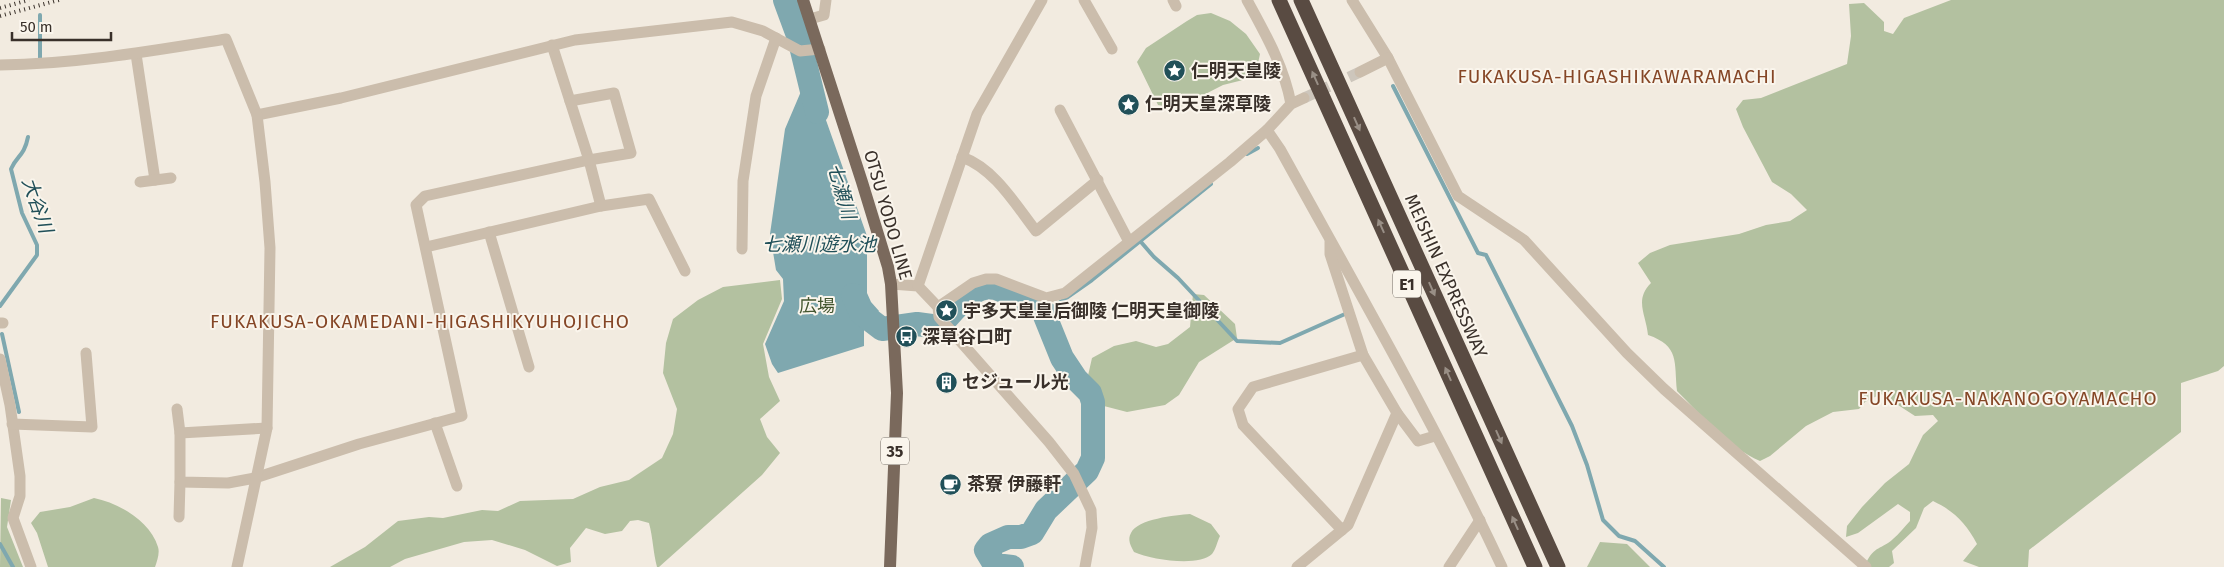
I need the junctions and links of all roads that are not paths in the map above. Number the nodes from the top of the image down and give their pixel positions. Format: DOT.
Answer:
graph roads {
  1 [pos="803,0"];
  2 [pos="826,0"];
  3 [pos="1042,0"];
  4 [pos="1246,0"];
  5 [pos="1279,0"];
  6 [pos="1301,0"];
  7 [pos="1352,0"];
  8 [pos="1086,1"];
  9 [pos="810,19"];
  10 [pos="776,38"];
  11 [pos="552,45"];
  12 [pos="1112,49"];
  13 [pos="810,51"];
  14 [pos="136,54"];
  15 [pos="1388,58"];
  16 [pos="0,64"];
  17 [pos="1360,72"];
  18 [pos="1304,98"];
  19 [pos="570,101"];
  20 [pos="1291,104"];
  21 [pos="1060,110"];
  22 [pos="257,115"];
  23 [pos="1267,130"];
  24 [pos="962,157"];
  25 [pos="589,160"];
  26 [pos="171,178"];
  27 [pos="154,180"];
  28 [pos="1098,180"];
  29 [pos="140,182"];
  30 [pos="601,206"];
  31 [pos="489,232"];
  32 [pos="1128,240"];
  33 [pos="1330,240"];
  34 [pos="426,247"];
  35 [pos="742,249"];
  36 [pos="686,271"];
  37 [pos="891,284"];
  38 [pos="918,286"];
  39 [pos="938,312"];
  40 [pos="86,353"];
  41 [pos="1364,355"];
  42 [pos="0,359"];
  43 [pos="529,367"];
  44 [pos="177,410"];
  45 [pos="1397,413"];
  46 [pos="17,424"];
  47 [pos="434,424"];
  48 [pos="267,428"];
  49 [pos="180,433"];
  50 [pos="1435,436"];
  51 [pos="255,478"];
  52 [pos="180,482"];
  53 [pos="457,486"];
  54 [pos="179,517"];
  55 [pos="1480,520"];
  56 [pos="1342,530"];
  57 [pos="31,567"];
  58 [pos="236,567"];
  59 [pos="890,567"];
  60 [pos="1085,567"];
  61 [pos="1297,567"];
  62 [pos="1450,567"];
  63 [pos="1502,567"];
  64 [pos="1535,567"];
  65 [pos="1558,567"];
  66 [pos="1866,567"];
  1 -- 9 [label="main road, OTSU YODO LINE / 35"];
  2 -- 9 [label="street"];
  3 -- 24 [label="street"];
  4 -- 20 [label="street"];
  64 -- 5 [label="highway, E1, one-way"];
  6 -- 65 [label="highway, MEISHIN EXPRESSWAY / E1, one-way"];
  7 -- 15 [label="street"];
  8 -- 12 [label="street"];
  9 -- 13 [label="main road, OTSU YODO LINE / 35"];
  10 -- 11 [label="street"];
  10 -- 13 [label="street"];
  10 -- 35 [label="street"];
  11 -- 19 [label="street"];
  11 -- 22 [label="street"];
  13 -- 37 [label="main road, OTSU YODO LINE / 35"];
  14 -- 16 [label="street"];
  14 -- 22 [label="street"];
  14 -- 27 [label="street"];
  15 -- 17 [label="street"];
  15 -- 66 [label="street"];
  18 -- 20 [label="street"];
  19 -- 25 [label="street"];
  19 -- 25 [label="street"];
  20 -- 23 [label="street"];
  21 -- 28 [label="street"];
  22 -- 48 [label="street"];
  23 -- 32 [label="street"];
  23 -- 33 [label="street"];
  24 -- 28 [label="street"];
  24 -- 38 [label="street"];
  25 -- 30 [label="street"];
  25 -- 34 [label="street"];
  26 -- 27 [label="street"];
  27 -- 29 [label="street"];
  28 -- 32 [label="street"];
  30 -- 31 [label="street"];
  30 -- 36 [label="street"];
  31 -- 34 [label="street"];
  31 -- 43 [label="street"];
  32 -- 39 [label="street"];
  33 -- 41 [label="street"];
  33 -- 50 [label="street"];
  34 -- 47 [label="street"];
  37 -- 38 [label="street"];
  37 -- 59 [label="main road, OTSU YODO LINE / 35"];
  38 -- 39 [label="street"];
  39 -- 60 [label="street"];
  40 -- 46 [label="street"];
  41 -- 45 [label="street"];
  41 -- 56 [label="street"];
  42 -- 46 [label="street"];
  44 -- 49 [label="street"];
  45 -- 50 [label="street"];
  45 -- 56 [label="street"];
  46 -- 57 [label="street"];
  47 -- 51 [label="street"];
  47 -- 53 [label="street"];
  48 -- 49 [label="street"];
  48 -- 51 [label="street"];
  49 -- 52 [label="street"];
  50 -- 55 [label="street"];
  51 -- 52 [label="street"];
  51 -- 58 [label="street"];
  52 -- 54 [label="street"];
  55 -- 62 [label="street"];
  55 -- 63 [label="street"];
  56 -- 61 [label="street"];
}
